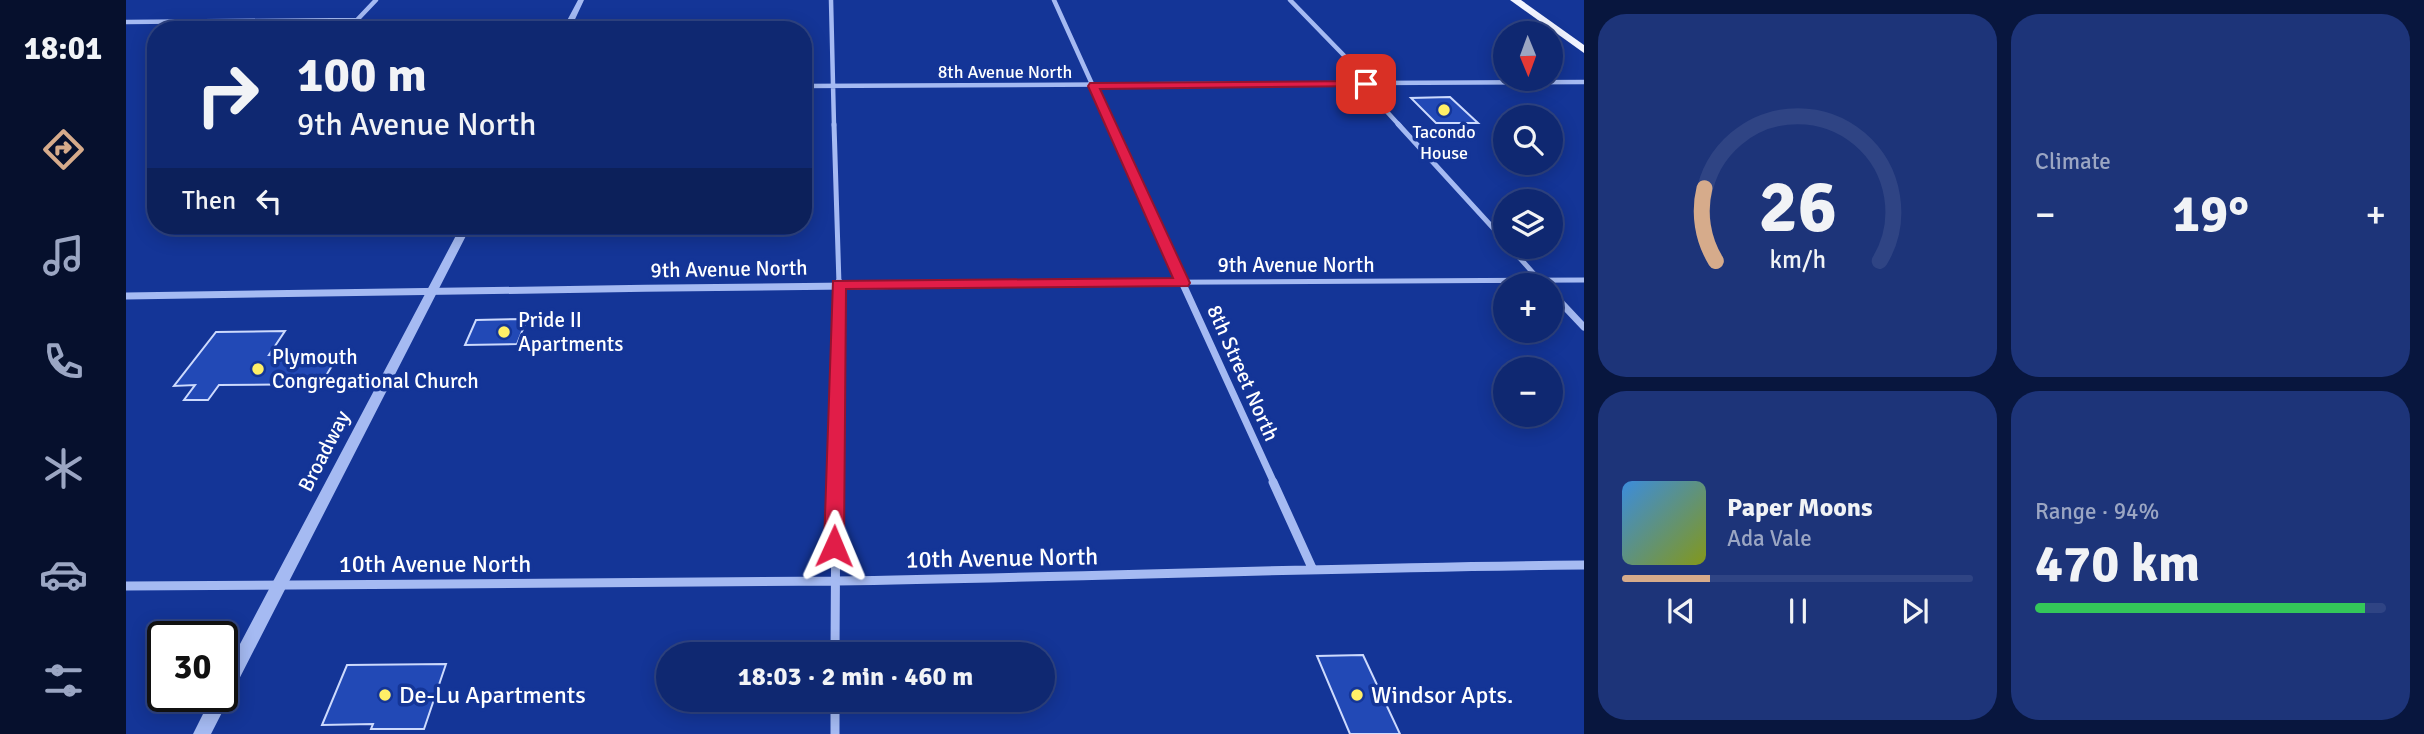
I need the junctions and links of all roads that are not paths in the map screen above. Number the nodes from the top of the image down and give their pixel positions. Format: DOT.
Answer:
graph roads {
  1 [pos="376,0"];
  2 [pos="581,0"];
  3 [pos="831,0"];
  4 [pos="1055,0"];
  5 [pos="1290,0"];
  6 [pos="1515,0"];
  7 [pos="242,21"];
  8 [pos="570,21"];
  9 [pos="126,22"];
  10 [pos="147,22"];
  11 [pos="1584,50"];
  12 [pos="1584,82"];
  13 [pos="1366,84"];
  14 [pos="833,85"];
  15 [pos="812,86"];
  16 [pos="1094,86"];
  17 [pos="1493,228"];
  18 [pos="461,235"];
  19 [pos="1521,259"];
  20 [pos="1534,273"];
  21 [pos="1584,280"];
  22 [pos="1563,282"];
  23 [pos="1182,283"];
  24 [pos="1493,283"];
  25 [pos="838,284"];
  26 [pos="430,293"];
  27 [pos="126,296"];
  28 [pos="1563,305"];
  29 [pos="1584,327"];
  30 [pos="1584,565"];
  31 [pos="1312,570"];
  32 [pos="835,581"];
  33 [pos="282,583"];
  34 [pos="126,586"];
  35 [pos="835,642"];
  36 [pos="238,666"];
  37 [pos="214,712"];
  38 [pos="835,712"];
  39 [pos="202,734"];
  40 [pos="835,734"];
  1 -- 7 [label="street"];
  2 -- 8 [label="street"];
  3 -- 14 [label="street"];
  4 -- 16 [label="street, 8th Street North"];
  5 -- 13 [label="street"];
  6 -- 11 [label="main road"];
  9 -- 10 [label="street"];
  12 -- 13 [label="street, 8th Avenue North"];
  13 -- 16 [label="street, 8th Avenue North"];
  13 -- 17 [label="street"];
  14 -- 15 [label="street, 8th Avenue North"];
  14 -- 16 [label="street, 8th Avenue North"];
  14 -- 25 [label="street"];
  16 -- 23 [label="street, 8th Street North"];
  18 -- 26 [label="street, Broadway"];
  19 -- 20 [label="street"];
  21 -- 22 [label="street, 9th Avenue North"];
  23 -- 24 [label="street, 9th Avenue North"];
  23 -- 25 [label="street, 9th Avenue North"];
  23 -- 31 [label="street, 8th Street North"];
  25 -- 26 [label="street, 9th Avenue North"];
  25 -- 32 [label="street"];
  26 -- 27 [label="street, 9th Avenue North"];
  26 -- 33 [label="street, Broadway"];
  28 -- 29 [label="street"];
  30 -- 31 [label="street, 10th Avenue North"];
  31 -- 32 [label="street, 10th Avenue North"];
  32 -- 33 [label="street, 10th Avenue North"];
  32 -- 35 [label="street"];
  33 -- 34 [label="street, 10th Avenue North"];
  33 -- 36 [label="street, Broadway"];
  37 -- 39 [label="street, Broadway"];
  38 -- 40 [label="street"];
}
